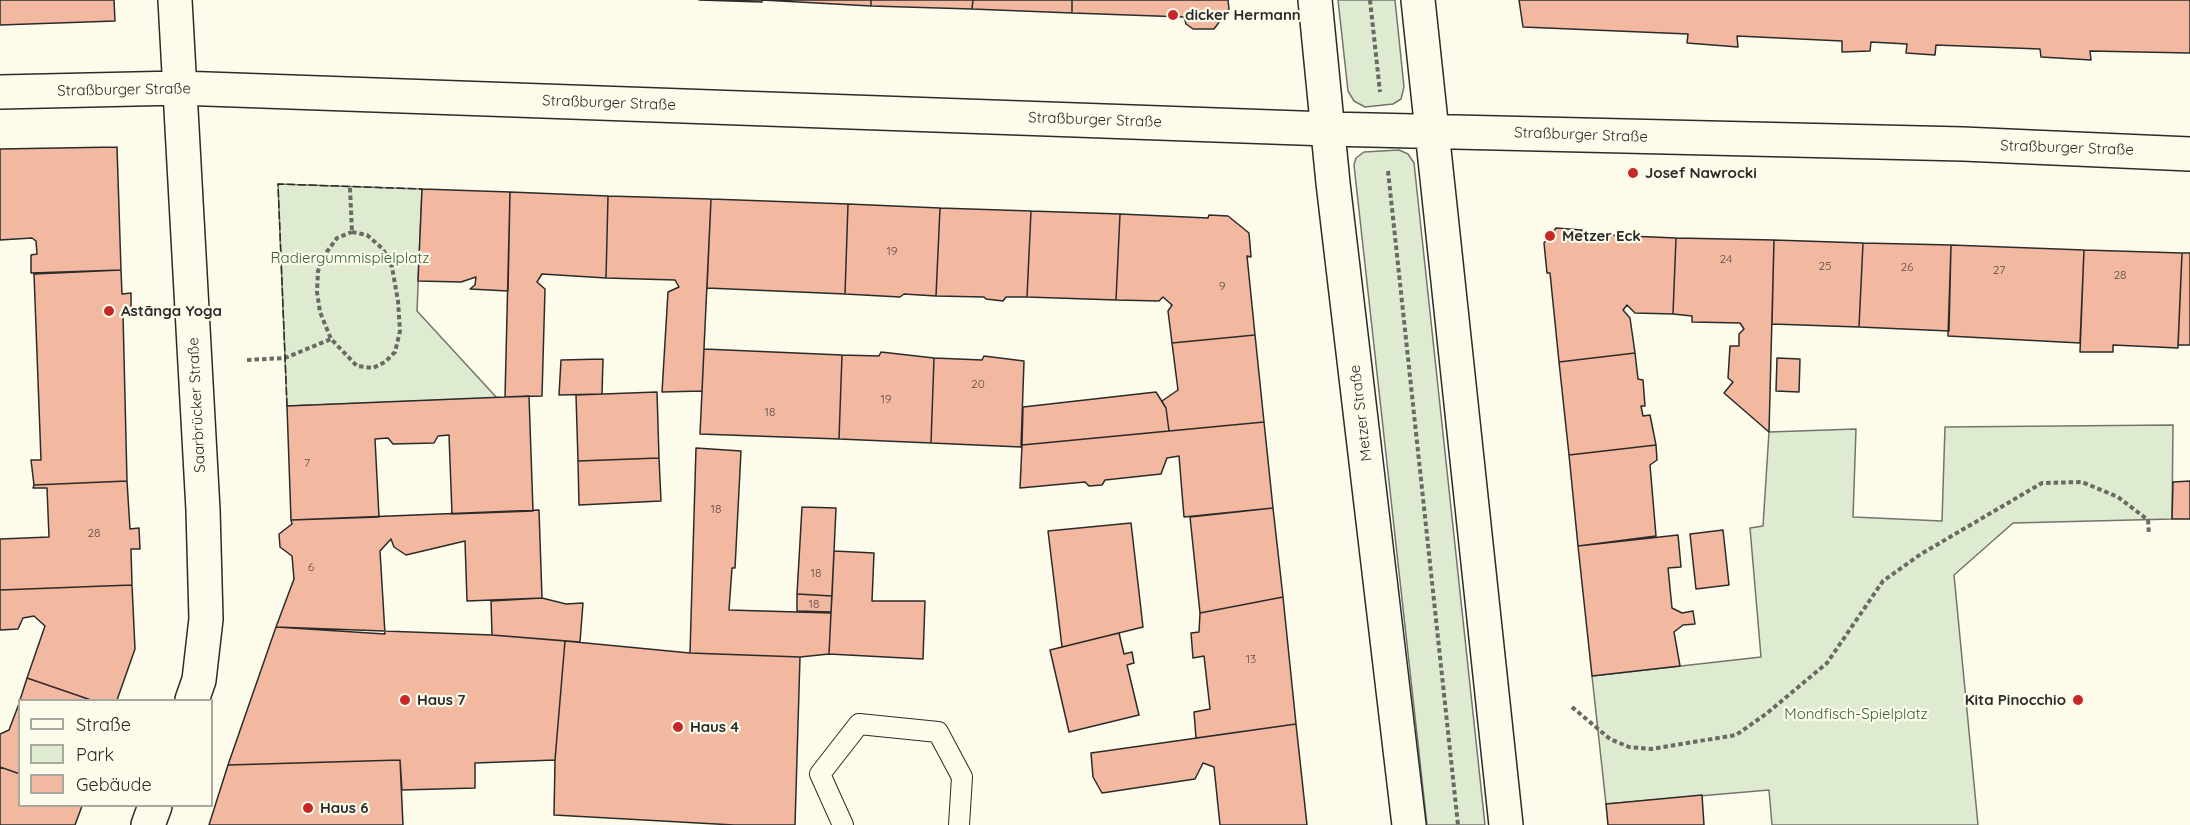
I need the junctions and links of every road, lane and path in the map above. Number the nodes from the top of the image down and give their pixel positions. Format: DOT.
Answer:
graph roads {
  1 [pos="175,0"];
  2 [pos="1315,0"];
  3 [pos="1370,0"];
  4 [pos="1418,0"];
  5 [pos="179,88"];
  6 [pos="0,92"];
  7 [pos="1328,129"];
  8 [pos="1384,130"];
  9 [pos="1432,131"];
  10 [pos="2190,153"];
  11 [pos="350,188"];
  12 [pos="352,232"];
  13 [pos="331,339"];
  14 [pos="246,360"];
  15 [pos="2149,534"];
  16 [pos="192,699"];
  17 [pos="1572,707"];
  18 [pos="155,807"];
  19 [pos="148,825"];
  20 [pos="843,825"];
  21 [pos="959,825"];
  22 [pos="1409,825"];
  23 [pos="1458,825"];
  24 [pos="1506,825"];
  1 -- 5 [label="street, Saarbrücker Straße"];
  2 -- 7 [label="street, Metzer Straße"];
  3 -- 8 [label="path"];
  4 -- 9 [label="street"];
  5 -- 6 [label="street, Straßburger Straße"];
  5 -- 7 [label="street, Straßburger Straße"];
  5 -- 16 [label="street, Saarbrücker Straße"];
  7 -- 8 [label="street, Straßburger Straße"];
  7 -- 22 [label="street, Metzer Straße"];
  8 -- 9 [label="street, Straßburger Straße"];
  8 -- 23 [label="path"];
  9 -- 10 [label="street, Straßburger Straße"];
  9 -- 24 [label="street"];
  11 -- 12 [label="path"];
  12 -- 13 [label="path"];
  12 -- 13 [label="path"];
  13 -- 14 [label="path"];
  15 -- 17 [label="path"];
  18 -- 19 [label="street"];
  20 -- 21 [label="lane"];
}
